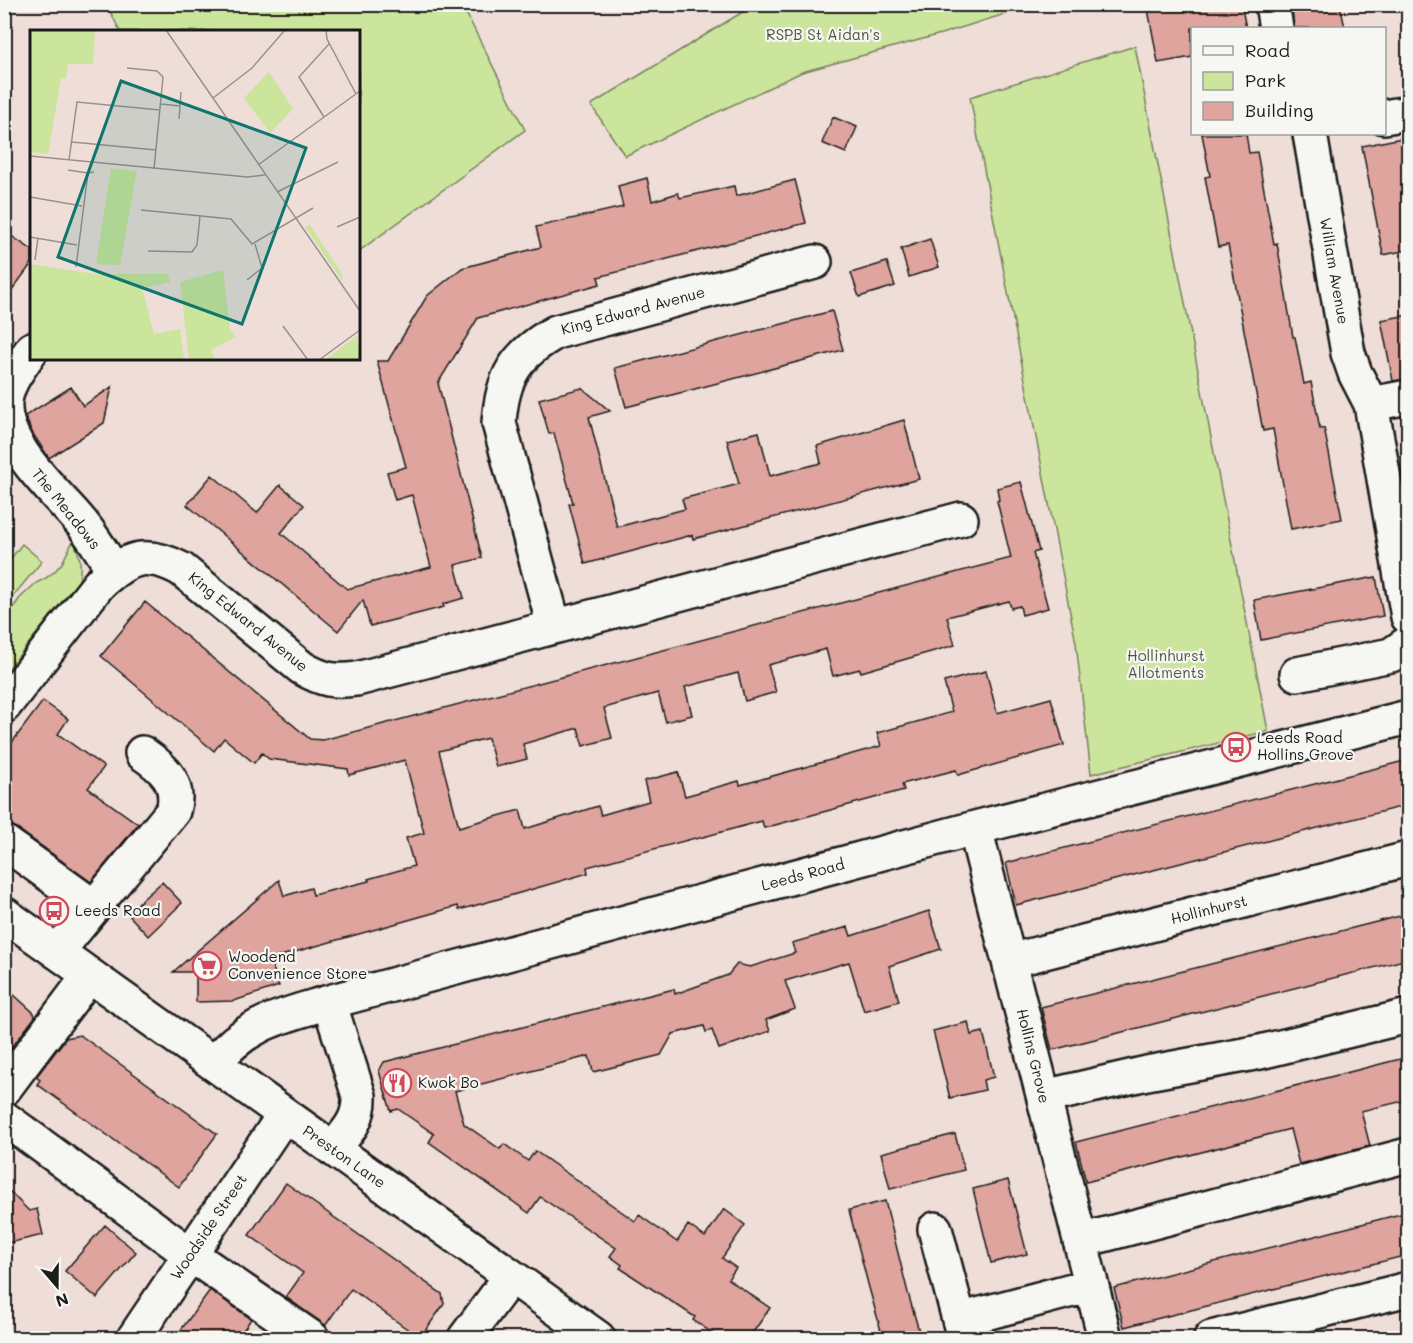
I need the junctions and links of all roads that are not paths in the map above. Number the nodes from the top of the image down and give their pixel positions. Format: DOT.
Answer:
graph roads {
  1 [pos="1272,4"];
  2 [pos="1276,27"];
  3 [pos="1408,113"];
  4 [pos="1386,117"];
  5 [pos="1310,135"];
  6 [pos="814,262"];
  7 [pos="30,352"];
  8 [pos="1408,397"];
  9 [pos="1371,404"];
  10 [pos="961,519"];
  11 [pos="114,571"];
  12 [pos="1408,617"];
  13 [pos="554,626"];
  14 [pos="1408,643"];
  15 [pos="1297,674"];
  16 [pos="4,706"];
  17 [pos="1408,717"];
  18 [pos="142,753"];
  19 [pos="975,828"];
  20 [pos="4,842"];
  21 [pos="1408,858"];
  22 [pos="94,907"];
  23 [pos="4,915"];
  24 [pos="57,952"];
  25 [pos="1009,962"];
  26 [pos="89,976"];
  27 [pos="329,1002"];
  28 [pos="1408,1016"];
  29 [pos="213,1064"];
  30 [pos="4,1089"];
  31 [pos="1044,1097"];
  32 [pos="284,1115"];
  33 [pos="4,1118"];
  34 [pos="333,1149"];
  35 [pos="1408,1155"];
  36 [pos="935,1228"];
  37 [pos="1080,1241"];
  38 [pos="191,1254"];
  39 [pos="511,1276"];
  40 [pos="1091,1285"];
  41 [pos="1408,1289"];
  42 [pos="961,1329"];
  43 [pos="305,1336"];
  44 [pos="134,1338"];
  45 [pos="465,1338"];
  46 [pos="598,1338"];
  47 [pos="1105,1338"];
  48 [pos="1211,1338"];
  1 -- 2 [label="street"];
  3 -- 4 [label="street"];
  5 -- 9 [label="street, William Avenue"];
  6 -- 13 [label="street, King Edward Avenue"];
  7 -- 11 [label="street, The Meadows"];
  8 -- 9 [label="street"];
  9 -- 12 [label="street, William Avenue"];
  10 -- 13 [label="street, King Edward Avenue"];
  11 -- 13 [label="street, King Edward Avenue"];
  11 -- 16 [label="street, King Edward Avenue"];
  14 -- 15 [label="street"];
  17 -- 19 [label="street, Leeds Road"];
  18 -- 22 [label="street"];
  19 -- 25 [label="street, Hollins Grove"];
  19 -- 27 [label="street, Leeds Road"];
  20 -- 22 [label="street"];
  21 -- 25 [label="street, Hollinhurst"];
  22 -- 24 [label="street"];
  23 -- 24 [label="street"];
  24 -- 26 [label="street"];
  25 -- 31 [label="street, Hollins Grove"];
  26 -- 29 [label="street, Preston Lane"];
  26 -- 30 [label="street"];
  27 -- 29 [label="street, Leeds Road"];
  27 -- 34 [label="street"];
  28 -- 31 [label="street"];
  29 -- 32 [label="street, Preston Lane"];
  31 -- 37 [label="street, Hollins Grove"];
  32 -- 34 [label="street, Preston Lane"];
  32 -- 38 [label="street, Woodside Street"];
  33 -- 38 [label="street"];
  34 -- 39 [label="street, Preston Lane"];
  35 -- 37 [label="street"];
  36 -- 42 [label="street"];
  37 -- 40 [label="street, Hollins Grove"];
  38 -- 43 [label="street"];
  38 -- 44 [label="street, Woodside Street"];
  39 -- 45 [label="street"];
  39 -- 46 [label="street, Preston Lane"];
  40 -- 42 [label="street"];
  40 -- 47 [label="street, Hollins Grove"];
  41 -- 48 [label="street"];
}
